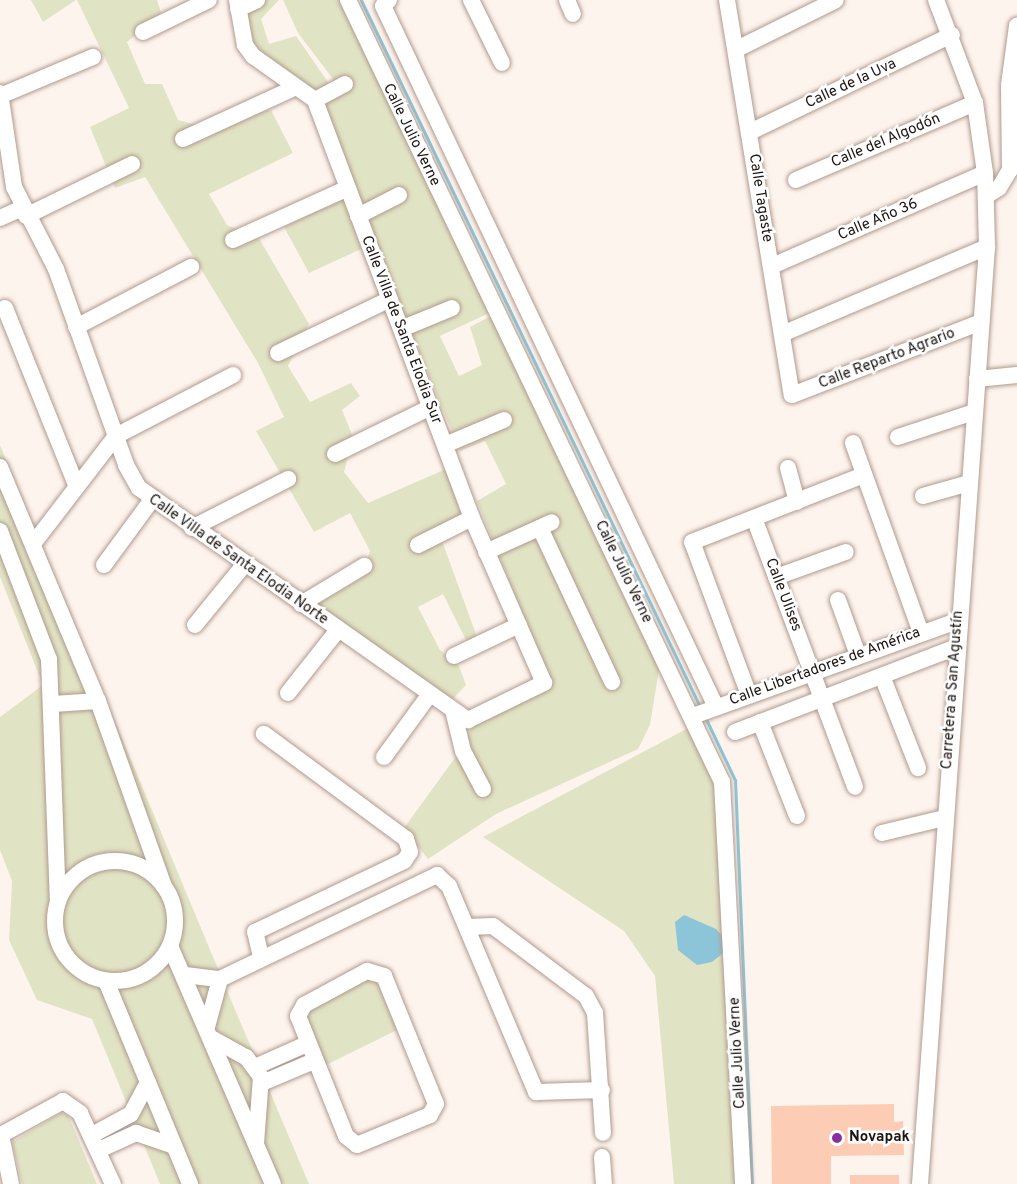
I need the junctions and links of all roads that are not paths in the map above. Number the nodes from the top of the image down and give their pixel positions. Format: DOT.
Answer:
graph roads {
  1 [pos="209,0"];
  2 [pos="257,0"];
  3 [pos="348,0"];
  4 [pos="389,0"];
  5 [pos="471,0"];
  6 [pos="727,0"];
  7 [pos="836,0"];
  8 [pos="936,0"];
  9 [pos="238,5"];
  10 [pos="1017,26"];
  11 [pos="143,32"];
  12 [pos="952,35"];
  13 [pos="736,49"];
  14 [pos="93,57"];
  15 [pos="502,63"];
  16 [pos="345,84"];
  17 [pos="296,87"];
  18 [pos="0,95"];
  19 [pos="315,100"];
  20 [pos="975,103"];
  21 [pos="750,132"];
  22 [pos="183,139"];
  23 [pos="132,164"];
  24 [pos="985,173"];
  25 [pos="796,180"];
  26 [pos="348,188"];
  27 [pos="399,195"];
  28 [pos="986,196"];
  29 [pos="24,212"];
  30 [pos="358,216"];
  31 [pos="0,218"];
  32 [pos="233,240"];
  33 [pos="987,247"];
  34 [pos="772,266"];
  35 [pos="191,267"];
  36 [pos="390,299"];
  37 [pos="5,308"];
  38 [pos="452,308"];
  39 [pos="981,322"];
  40 [pos="76,327"];
  41 [pos="401,329"];
  42 [pos="782,334"];
  43 [pos="278,353"];
  44 [pos="233,375"];
  45 [pos="1017,375"];
  46 [pos="977,379"];
  47 [pos="792,395"];
  48 [pos="431,407"];
  49 [pos="974,412"];
  50 [pos="504,420"];
  51 [pos="116,436"];
  52 [pos="898,437"];
  53 [pos="853,443"];
  54 [pos="445,445"];
  55 [pos="335,454"];
  56 [pos="0,467"];
  57 [pos="788,468"];
  58 [pos="864,475"];
  59 [pos="288,479"];
  60 [pos="969,483"];
  61 [pos="76,485"];
  62 [pos="923,496"];
  63 [pos="151,501"];
  64 [pos="797,501"];
  65 [pos="472,518"];
  66 [pos="754,518"];
  67 [pos="192,528"];
  68 [pos="0,531"];
  69 [pos="33,544"];
  70 [pos="418,545"];
  71 [pos="486,552"];
  72 [pos="846,552"];
  73 [pos="244,564"];
  74 [pos="104,565"];
  75 [pos="364,566"];
  76 [pos="776,577"];
  77 [pos="837,600"];
  78 [pos="301,604"];
  79 [pos="959,620"];
  80 [pos="195,625"];
  81 [pos="519,625"];
  82 [pos="338,630"];
  83 [pos="921,633"];
  84 [pos="957,648"];
  85 [pos="858,655"];
  86 [pos="454,656"];
  87 [pos="812,672"];
  88 [pos="882,676"];
  89 [pos="612,682"];
  90 [pos="544,683"];
  91 [pos="288,693"];
  92 [pos="430,694"];
  93 [pos="748,695"];
  94 [pos="822,699"];
  95 [pos="98,701"];
  96 [pos="52,704"];
  97 [pos="453,710"];
  98 [pos="704,712"];
  99 [pos="760,722"];
  100 [pos="735,732"];
  101 [pos="264,734"];
  102 [pos="384,757"];
  103 [pos="918,768"];
  104 [pos="855,787"];
  105 [pos="483,789"];
  106 [pos="797,816"];
  107 [pos="944,818"];
  108 [pos="882,833"];
  109 [pos="164,886"];
  110 [pos="57,901"];
  111 [pos="467,927"];
  112 [pos="170,946"];
  113 [pos="261,957"];
  114 [pos="185,975"];
  115 [pos="220,979"];
  116 [pos="106,981"];
  117 [pos="210,1033"];
  118 [pos="307,1044"];
  119 [pos="314,1060"];
  120 [pos="259,1075"];
  121 [pos="148,1082"];
  122 [pos="602,1090"];
  123 [pos="603,1133"];
  124 [pos="96,1143"];
  125 [pos="256,1144"];
  126 [pos="174,1146"];
  127 [pos="602,1157"];
  128 [pos="11,1184"];
  129 [pos="113,1184"];
  130 [pos="190,1184"];
  131 [pos="273,1184"];
  132 [pos="604,1184"];
  133 [pos="743,1184"];
  134 [pos="920,1184"];
  1 -- 11 [label="street"];
  2 -- 9 [label="street"];
  3 -- 98 [label="street, Calle Julio Verne"];
  4 -- 98 [label="street"];
  5 -- 15 [label="street"];
  6 -- 13 [label="street, Calle Tagaste"];
  7 -- 13 [label="street"];
  8 -- 12 [label="street, Carretera a San Agustín"];
  9 -- 17 [label="street"];
  10 -- 28 [label="street"];
  12 -- 20 [label="street, Carretera a San Agustín"];
  12 -- 21 [label="street, Calle de la Uva"];
  13 -- 21 [label="street, Calle Tagaste"];
  14 -- 18 [label="street"];
  16 -- 19 [label="street"];
  17 -- 19 [label="street"];
  17 -- 22 [label="street"];
  18 -- 29 [label="street, Calle Villa de Santa Elodia Norte"];
  19 -- 26 [label="street, Calle Villa de Santa Elodia Sur"];
  20 -- 24 [label="street, Carretera a San Agustín"];
  20 -- 25 [label="street, Calle del Algodón"];
  21 -- 34 [label="street, Calle Tagaste"];
  23 -- 29 [label="street"];
  24 -- 28 [label="street, Carretera a San Agustín"];
  24 -- 34 [label="street, Calle Año 36"];
  26 -- 30 [label="street, Calle Villa de Santa Elodia Sur"];
  26 -- 32 [label="street"];
  27 -- 30 [label="street"];
  28 -- 33 [label="street, Carretera a San Agustín"];
  29 -- 31 [label="street"];
  29 -- 40 [label="street, Calle Villa de Santa Elodia Norte"];
  30 -- 36 [label="street, Calle Villa de Santa Elodia Sur"];
  33 -- 39 [label="street, Carretera a San Agustín"];
  33 -- 42 [label="street"];
  34 -- 42 [label="street, Calle Tagaste"];
  35 -- 40 [label="street"];
  36 -- 41 [label="street, Calle Villa de Santa Elodia Sur"];
  36 -- 43 [label="street"];
  37 -- 61 [label="street"];
  38 -- 41 [label="street"];
  39 -- 46 [label="street, Carretera a San Agustín"];
  39 -- 47 [label="street, Calle Reparto Agrario"];
  40 -- 51 [label="street, Calle Villa de Santa Elodia Norte"];
  41 -- 48 [label="street, Calle Villa de Santa Elodia Sur"];
  42 -- 47 [label="street, Calle Tagaste"];
  44 -- 51 [label="street"];
  45 -- 46 [label="street"];
  46 -- 49 [label="street, Carretera a San Agustín"];
  48 -- 54 [label="street, Calle Villa de Santa Elodia Sur"];
  48 -- 55 [label="street"];
  49 -- 52 [label="street"];
  49 -- 60 [label="street, Carretera a San Agustín"];
  50 -- 54 [label="street"];
  51 -- 61 [label="street"];
  51 -- 63 [label="street, Calle Villa de Santa Elodia Norte"];
  53 -- 58 [label="street"];
  54 -- 65 [label="street, Calle Villa de Santa Elodia Sur"];
  56 -- 69 [label="street"];
  57 -- 64 [label="street"];
  58 -- 64 [label="street"];
  58 -- 83 [label="street"];
  59 -- 67 [label="street"];
  60 -- 62 [label="street"];
  60 -- 79 [label="street, Carretera a San Agustín"];
  61 -- 69 [label="street"];
  63 -- 67 [label="street, Calle Villa de Santa Elodia Norte"];
  63 -- 74 [label="street"];
  64 -- 66 [label="street"];
  65 -- 70 [label="street"];
  65 -- 71 [label="street, Calle Villa de Santa Elodia Sur"];
  66 -- 76 [label="street, Calle Ulises"];
  66 -- 93 [label="street"];
  67 -- 73 [label="street, Calle Villa de Santa Elodia Norte"];
  68 -- 96 [label="street"];
  69 -- 95 [label="street"];
  71 -- 81 [label="street, Calle Villa de Santa Elodia Sur"];
  71 -- 89 [label="street"];
  72 -- 76 [label="street"];
  73 -- 78 [label="street, Calle Villa de Santa Elodia Norte"];
  73 -- 80 [label="street"];
  75 -- 78 [label="street"];
  76 -- 87 [label="street, Calle Ulises"];
  77 -- 85 [label="street"];
  78 -- 82 [label="street, Calle Villa de Santa Elodia Norte"];
  79 -- 83 [label="street, Calle Libertadores de América"];
  79 -- 84 [label="street, Carretera a San Agustín"];
  81 -- 86 [label="street"];
  81 -- 90 [label="street, Calle Villa de Santa Elodia Sur"];
  82 -- 91 [label="street"];
  82 -- 92 [label="street, Calle Villa de Santa Elodia Norte"];
  83 -- 85 [label="street, Calle Libertadores de América"];
  84 -- 88 [label="street, Calle Libertadores de América"];
  84 -- 107 [label="street, Carretera a San Agustín"];
  85 -- 87 [label="street, Calle Libertadores de América"];
  87 -- 93 [label="street, Calle Libertadores de América"];
  87 -- 94 [label="street, Calle Ulises"];
  88 -- 94 [label="street, Calle Libertadores de América"];
  88 -- 103 [label="street"];
  90 -- 97 [label="street, Calle Villa de Santa Elodia Norte"];
  92 -- 97 [label="street, Calle Villa de Santa Elodia Norte"];
  92 -- 102 [label="street"];
  93 -- 98 [label="street, Calle Libertadores de América"];
  94 -- 99 [label="street, Calle Libertadores de América"];
  94 -- 104 [label="street, Calle Ulises"];
  95 -- 96 [label="street"];
  95 -- 109 [label="street"];
  96 -- 110 [label="street"];
  97 -- 105 [label="street"];
  98 -- 133 [label="street, Calle Julio Verne"];
  99 -- 100 [label="street, Calle Libertadores de América"];
  99 -- 106 [label="street"];
  101 -- 113 [label="street"];
  107 -- 108 [label="street"];
  107 -- 134 [label="street, Carretera a San Agustín"];
  109 -- 110 [label="street"];
  109 -- 112 [label="street"];
  110 -- 116 [label="street"];
  111 -- 113 [label="street"];
  111 -- 122 [label="street"];
  111 -- 122 [label="street"];
  112 -- 114 [label="street"];
  112 -- 116 [label="street"];
  113 -- 115 [label="street"];
  114 -- 115 [label="street"];
  114 -- 117 [label="street"];
  115 -- 117 [label="street"];
  116 -- 121 [label="street"];
  117 -- 120 [label="street"];
  117 -- 125 [label="street"];
  118 -- 119 [label="street"];
  118 -- 119 [label="street"];
  118 -- 120 [label="street"];
  119 -- 120 [label="street"];
  120 -- 125 [label="street"];
  121 -- 124 [label="street"];
  121 -- 126 [label="street"];
  122 -- 123 [label="street"];
  124 -- 126 [label="street"];
  124 -- 128 [label="street"];
  124 -- 129 [label="street"];
  125 -- 131 [label="street"];
  126 -- 130 [label="street"];
  127 -- 132 [label="street"];
}
